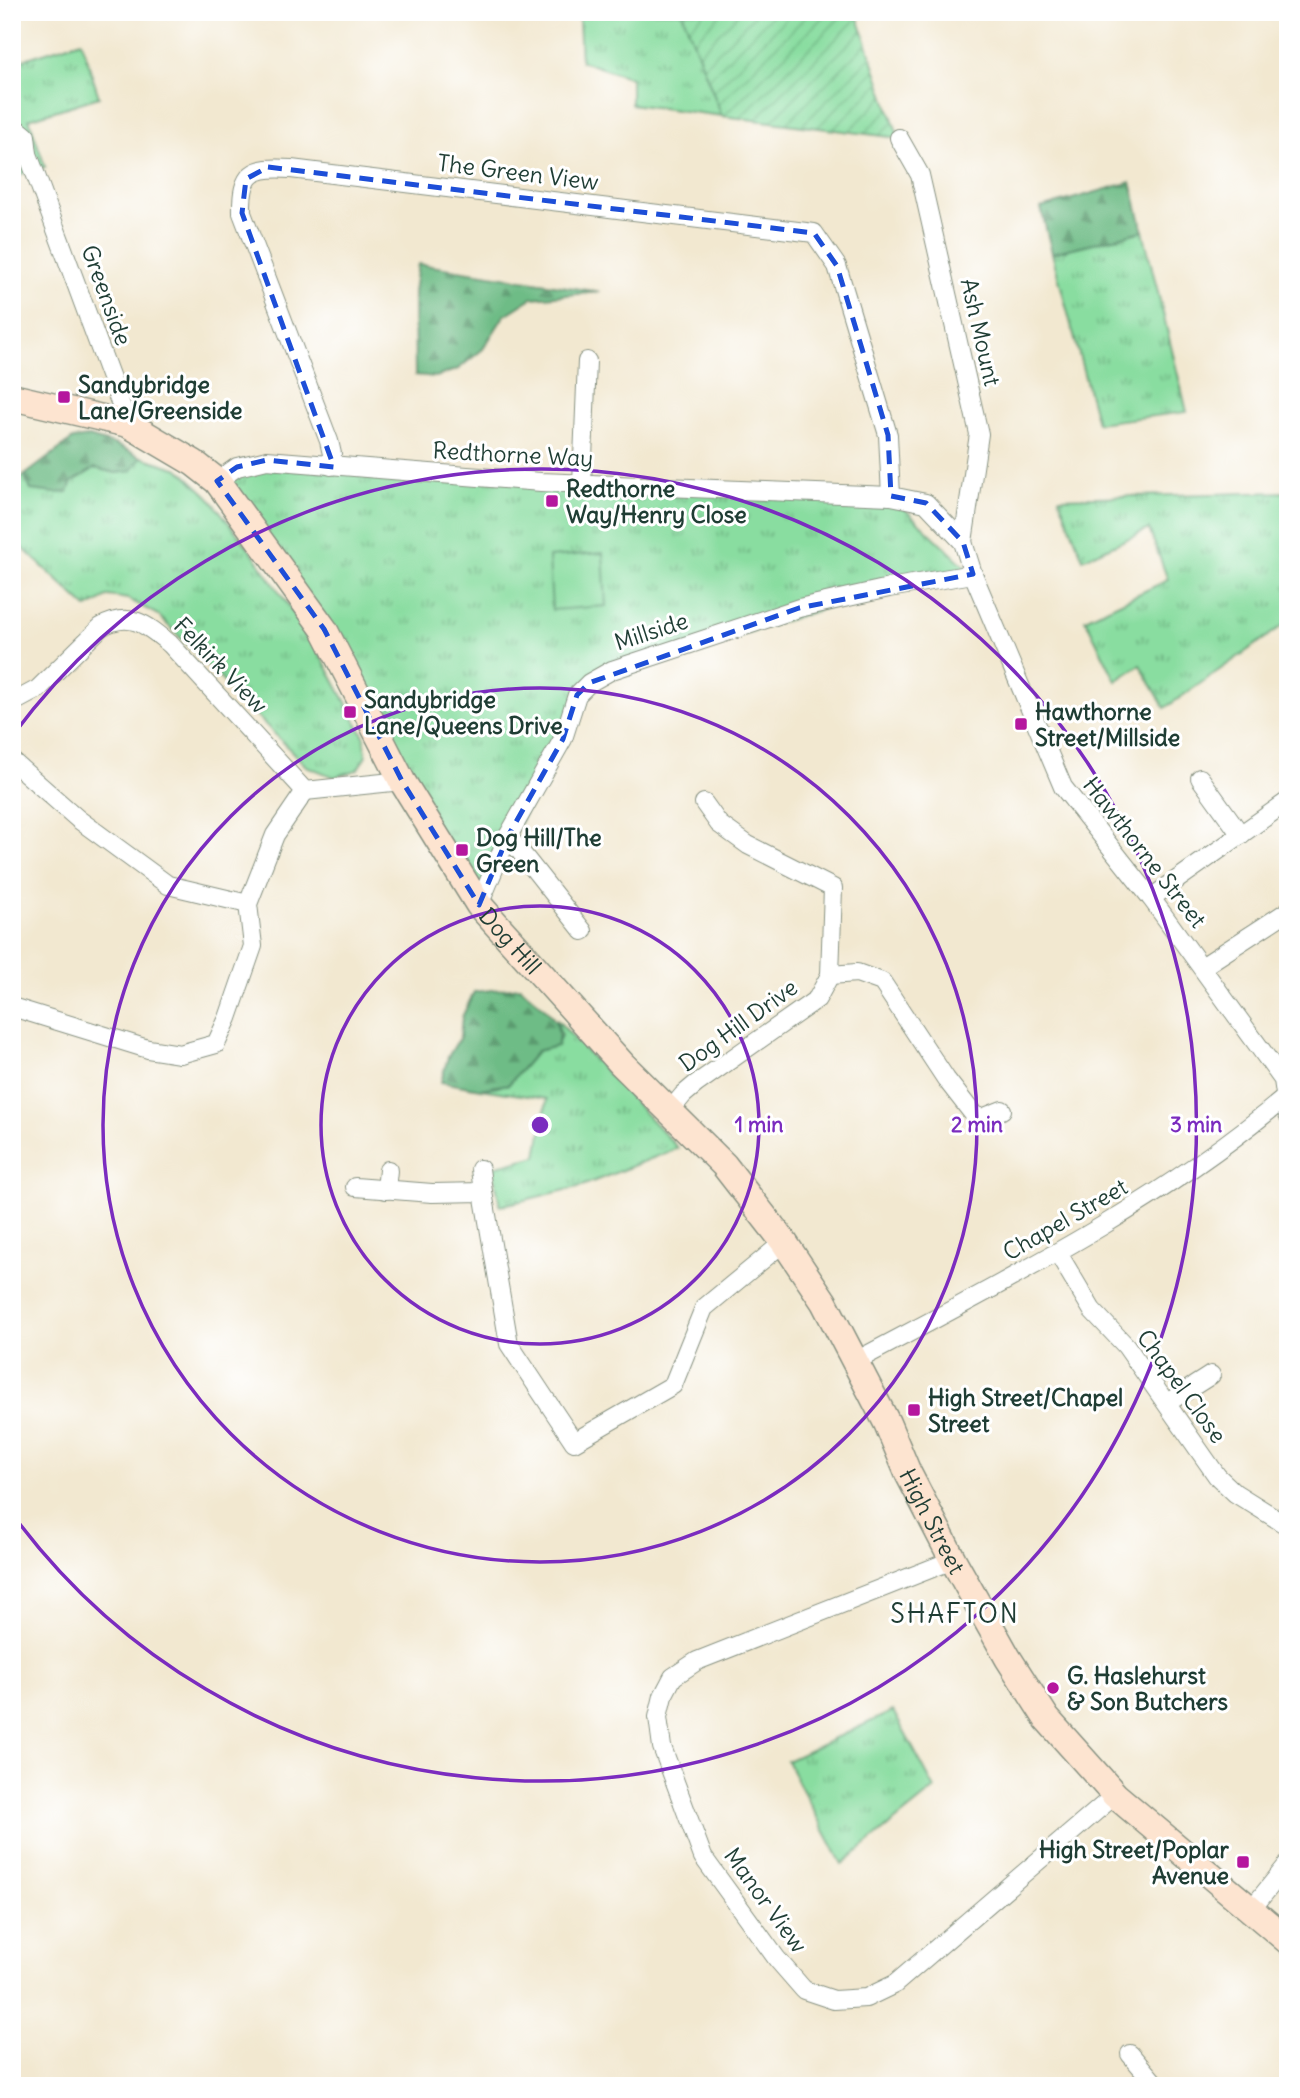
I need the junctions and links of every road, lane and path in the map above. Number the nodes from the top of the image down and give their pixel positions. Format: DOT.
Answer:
graph roads {
  1 [pos="12,132"];
  2 [pos="899,138"];
  3 [pos="20,150"];
  4 [pos="587,361"];
  5 [pos="12,397"];
  6 [pos="128,424"];
  7 [pos="331,466"];
  8 [pos="217,481"];
  9 [pos="582,483"];
  10 [pos="891,496"];
  11 [pos="963,542"];
  12 [pos="973,574"];
  13 [pos="12,703"];
  14 [pos="12,761"];
  15 [pos="1200,778"];
  16 [pos="402,781"];
  17 [pos="305,791"];
  18 [pos="1288,801"];
  19 [pos="704,803"];
  20 [pos="1241,835"];
  21 [pos="508,836"];
  22 [pos="1151,898"];
  23 [pos="248,904"];
  24 [pos="479,905"];
  25 [pos="1288,911"];
  26 [pos="583,931"];
  27 [pos="1202,967"];
  28 [pos="830,975"];
  29 [pos="12,1007"];
  30 [pos="1287,1095"];
  31 [pos="1002,1111"];
  32 [pos="669,1112"];
  33 [pos="1288,1115"];
  34 [pos="480,1169"];
  35 [pos="388,1170"];
  36 [pos="355,1187"];
  37 [pos="386,1190"];
  38 [pos="483,1192"];
  39 [pos="784,1242"];
  40 [pos="1058,1253"];
  41 [pos="854,1362"];
  42 [pos="1211,1375"];
  43 [pos="1167,1404"];
  44 [pos="1288,1527"];
  45 [pos="953,1560"];
  46 [pos="1115,1795"];
  47 [pos="1288,1864"];
  48 [pos="1250,1912"];
  49 [pos="1288,1941"];
  50 [pos="1130,2054"];
  51 [pos="1157,2086"];
  1 -- 3 [label="street, Greenside"];
  2 -- 11 [label="street, Ash Mount"];
  3 -- 6 [label="street, Greenside"];
  4 -- 9 [label="street"];
  5 -- 6 [label="street, Dog Hill"];
  6 -- 8 [label="street, Dog Hill"];
  7 -- 8 [label="street, Redthorne Way"];
  7 -- 9 [label="street, Redthorne Way"];
  7 -- 10 [label="street, The Green View"];
  8 -- 16 [label="street, Dog Hill"];
  9 -- 10 [label="street, Redthorne Way"];
  10 -- 11 [label="street, Redthorne Way"];
  11 -- 12 [label="street, Hawthorne Street"];
  12 -- 21 [label="street, Millside"];
  12 -- 22 [label="street, Hawthorne Street"];
  13 -- 17 [label="street, Felkirk View"];
  14 -- 23 [label="street"];
  15 -- 20 [label="street"];
  16 -- 17 [label="street"];
  16 -- 24 [label="street, Dog Hill"];
  17 -- 23 [label="street"];
  18 -- 20 [label="street"];
  19 -- 28 [label="street"];
  20 -- 22 [label="street"];
  21 -- 24 [label="street, Millside"];
  21 -- 26 [label="street"];
  22 -- 27 [label="street, Hawthorne Street"];
  23 -- 29 [label="street"];
  24 -- 32 [label="street, Dog Hill"];
  25 -- 27 [label="street"];
  27 -- 30 [label="street, Hawthorne Street"];
  28 -- 31 [label="street"];
  28 -- 32 [label="street, Dog Hill Drive"];
  30 -- 33 [label="street, Hawthorne Street"];
  30 -- 40 [label="street, Chapel Street"];
  32 -- 39 [label="street, Dog Hill"];
  34 -- 38 [label="street"];
  35 -- 37 [label="street"];
  36 -- 37 [label="street"];
  37 -- 38 [label="street"];
  38 -- 39 [label="street"];
  39 -- 41 [label="street, Dog Hill"];
  40 -- 41 [label="street, Chapel Street"];
  40 -- 43 [label="street, Chapel Close"];
  41 -- 45 [label="street, High Street"];
  42 -- 43 [label="street"];
  43 -- 44 [label="street, Chapel Close"];
  45 -- 46 [label="street, High Street"];
  45 -- 46 [label="street, Manor View"];
  46 -- 48 [label="street, High Street"];
  47 -- 48 [label="street"];
  48 -- 49 [label="street, High Street"];
  50 -- 51 [label="street"];
}
